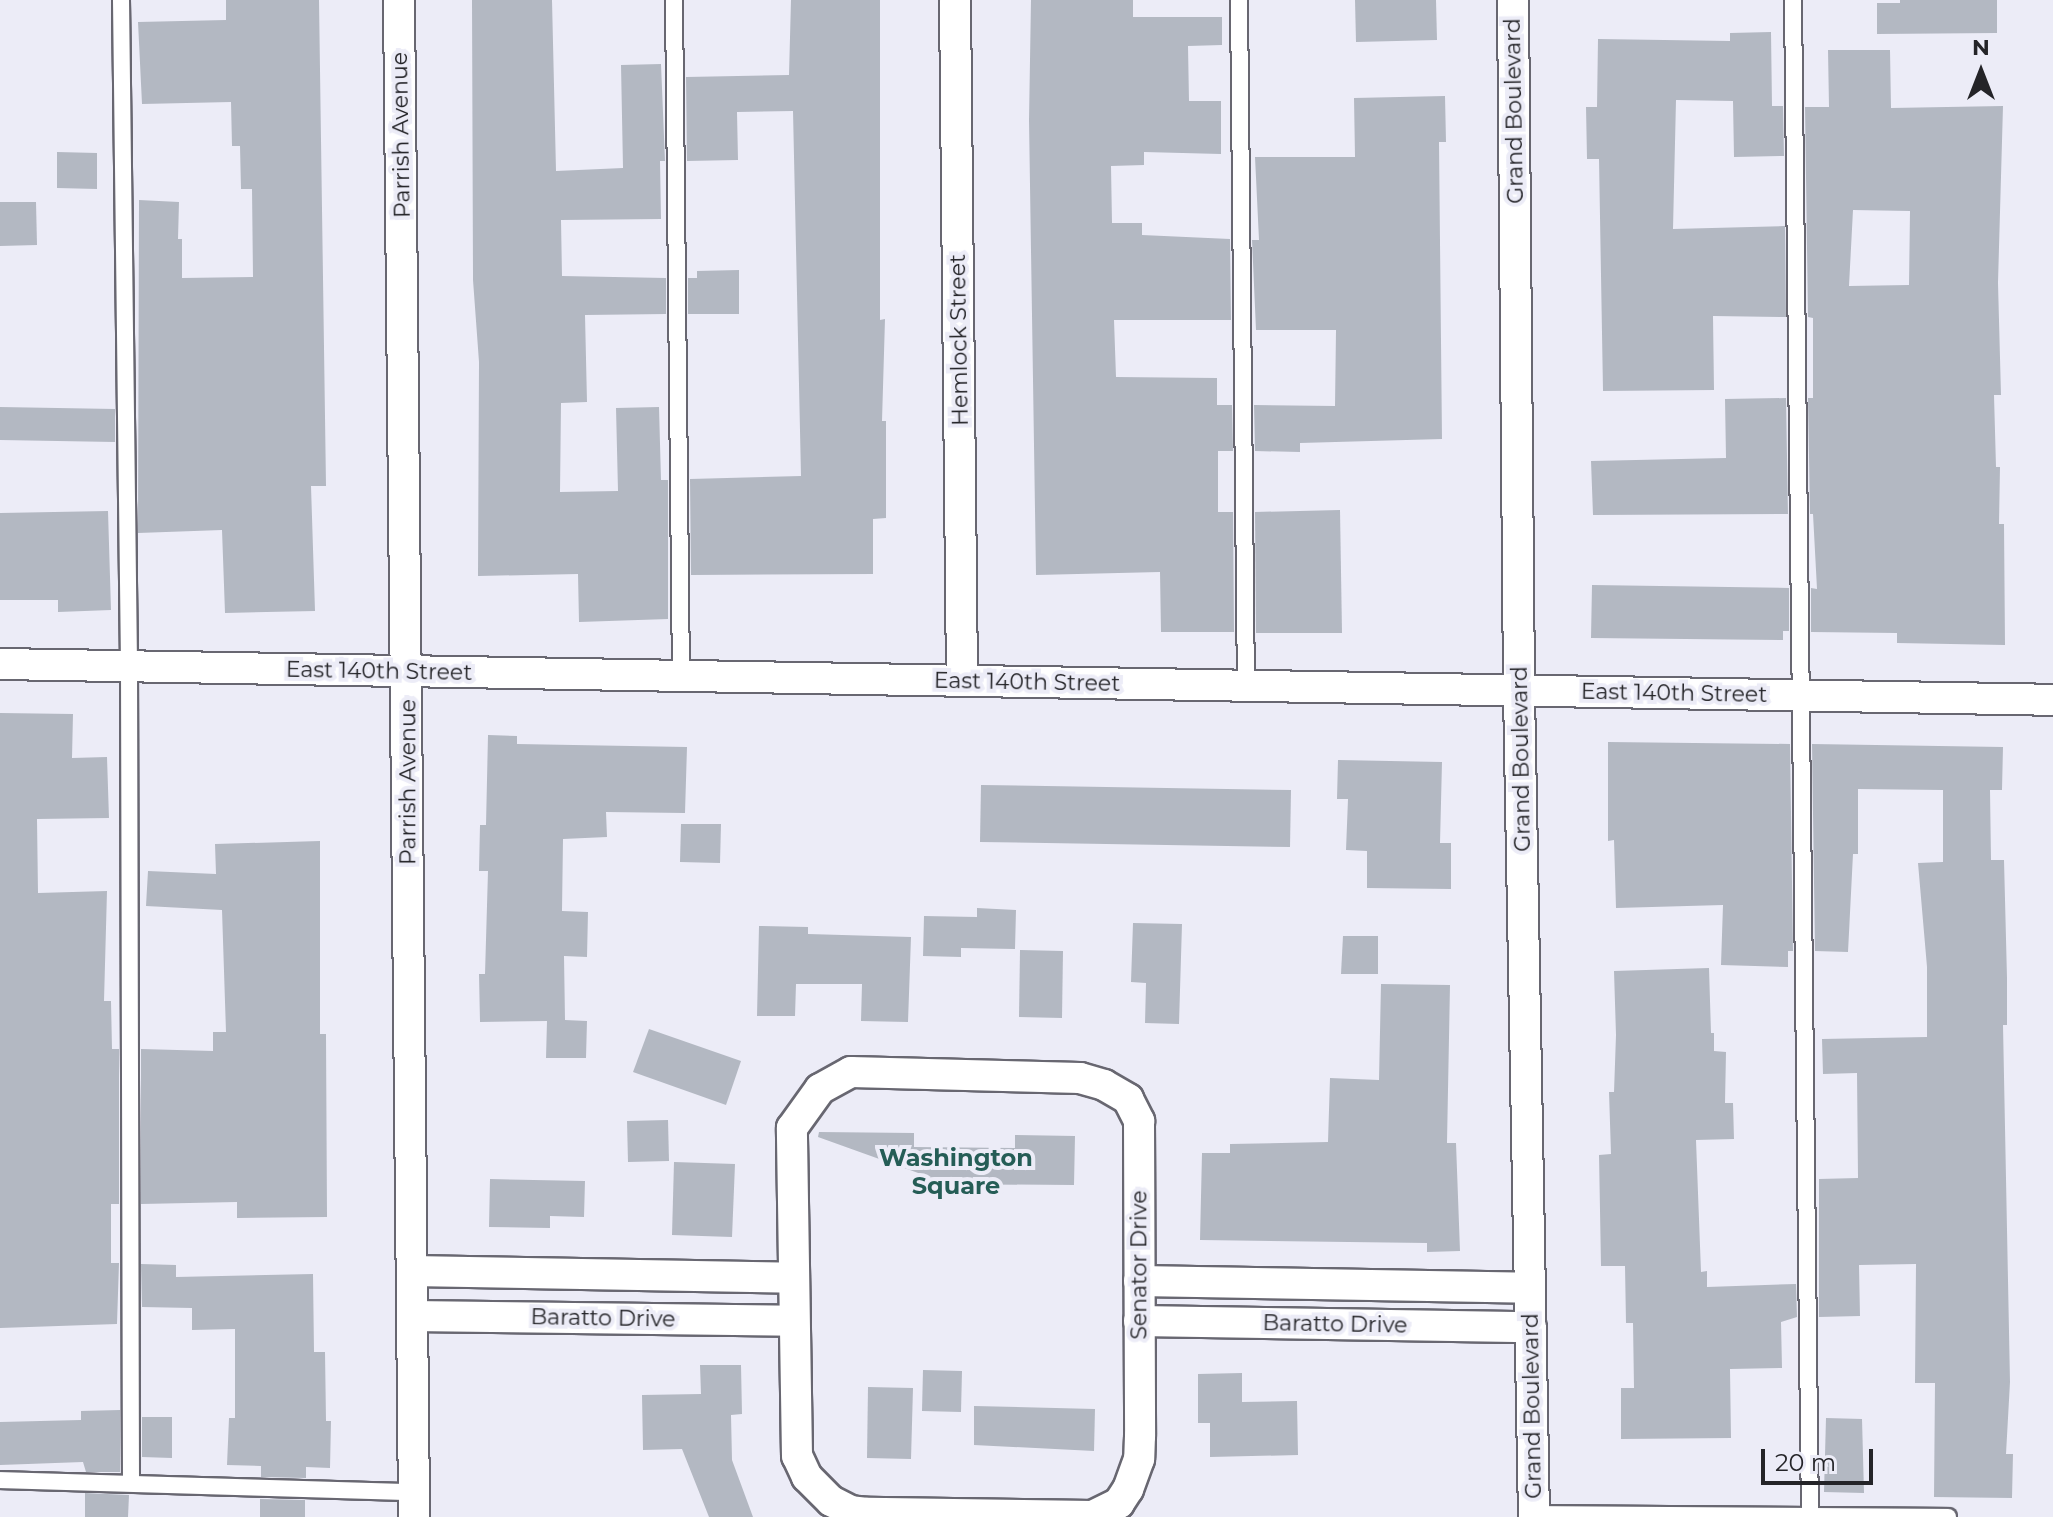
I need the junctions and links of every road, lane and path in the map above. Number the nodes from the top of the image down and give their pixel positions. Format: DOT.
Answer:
graph roads {
  1 [pos="121,0"];
  2 [pos="399,0"];
  3 [pos="674,0"];
  4 [pos="955,0"];
  5 [pos="1239,0"];
  6 [pos="1513,0"];
  7 [pos="1793,0"];
  8 [pos="0,664"];
  9 [pos="129,666"];
  10 [pos="407,671"];
  11 [pos="681,676"];
  12 [pos="962,681"];
  13 [pos="1246,686"];
  14 [pos="1519,691"];
  15 [pos="1799,696"];
  16 [pos="2053,700"];
  17 [pos="412,1271"];
  18 [pos="794,1278"];
  19 [pos="1139,1281"];
  20 [pos="1530,1288"];
  21 [pos="412,1316"];
  22 [pos="794,1321"];
  23 [pos="1139,1321"];
  24 [pos="1531,1327"];
  25 [pos="0,1480"];
  26 [pos="131,1483"];
  27 [pos="414,1504"];
  28 [pos="1810,1515"];
  29 [pos="1534,1516"];
  30 [pos="1948,1517"];
  1 -- 9 [label="lane"];
  2 -- 10 [label="street, Parrish Avenue"];
  3 -- 11 [label="lane"];
  4 -- 12 [label="street, Hemlock Street"];
  5 -- 13 [label="lane"];
  6 -- 14 [label="street, Grand Boulevard"];
  7 -- 15 [label="lane"];
  8 -- 9 [label="street, East 140th Street"];
  9 -- 10 [label="street, East 140th Street"];
  9 -- 26 [label="lane"];
  10 -- 11 [label="street, East 140th Street"];
  10 -- 17 [label="street, Parrish Avenue"];
  11 -- 12 [label="street, East 140th Street"];
  12 -- 13 [label="street, East 140th Street"];
  13 -- 14 [label="street, East 140th Street"];
  14 -- 15 [label="street, East 140th Street"];
  14 -- 20 [label="street, Grand Boulevard"];
  15 -- 16 [label="street, East 140th Street"];
  15 -- 28 [label="lane"];
  17 -- 18 [label="street, Baratto Drive"];
  17 -- 21 [label="street, Parrish Avenue"];
  18 -- 19 [label="street, Senator Drive"];
  18 -- 22 [label="street, Senator Drive"];
  19 -- 20 [label="street, Baratto Drive"];
  19 -- 23 [label="street, Senator Drive"];
  20 -- 24 [label="street, Grand Boulevard"];
  21 -- 22 [label="street, Baratto Drive"];
  21 -- 27 [label="street, Parrish Avenue"];
  22 -- 23 [label="street, Senator Drive"];
  23 -- 24 [label="street, Baratto Drive"];
  24 -- 29 [label="street, Grand Boulevard"];
  25 -- 26 [label="lane"];
  26 -- 27 [label="lane"];
  28 -- 29 [label="lane"];
  28 -- 30 [label="lane"];
}
